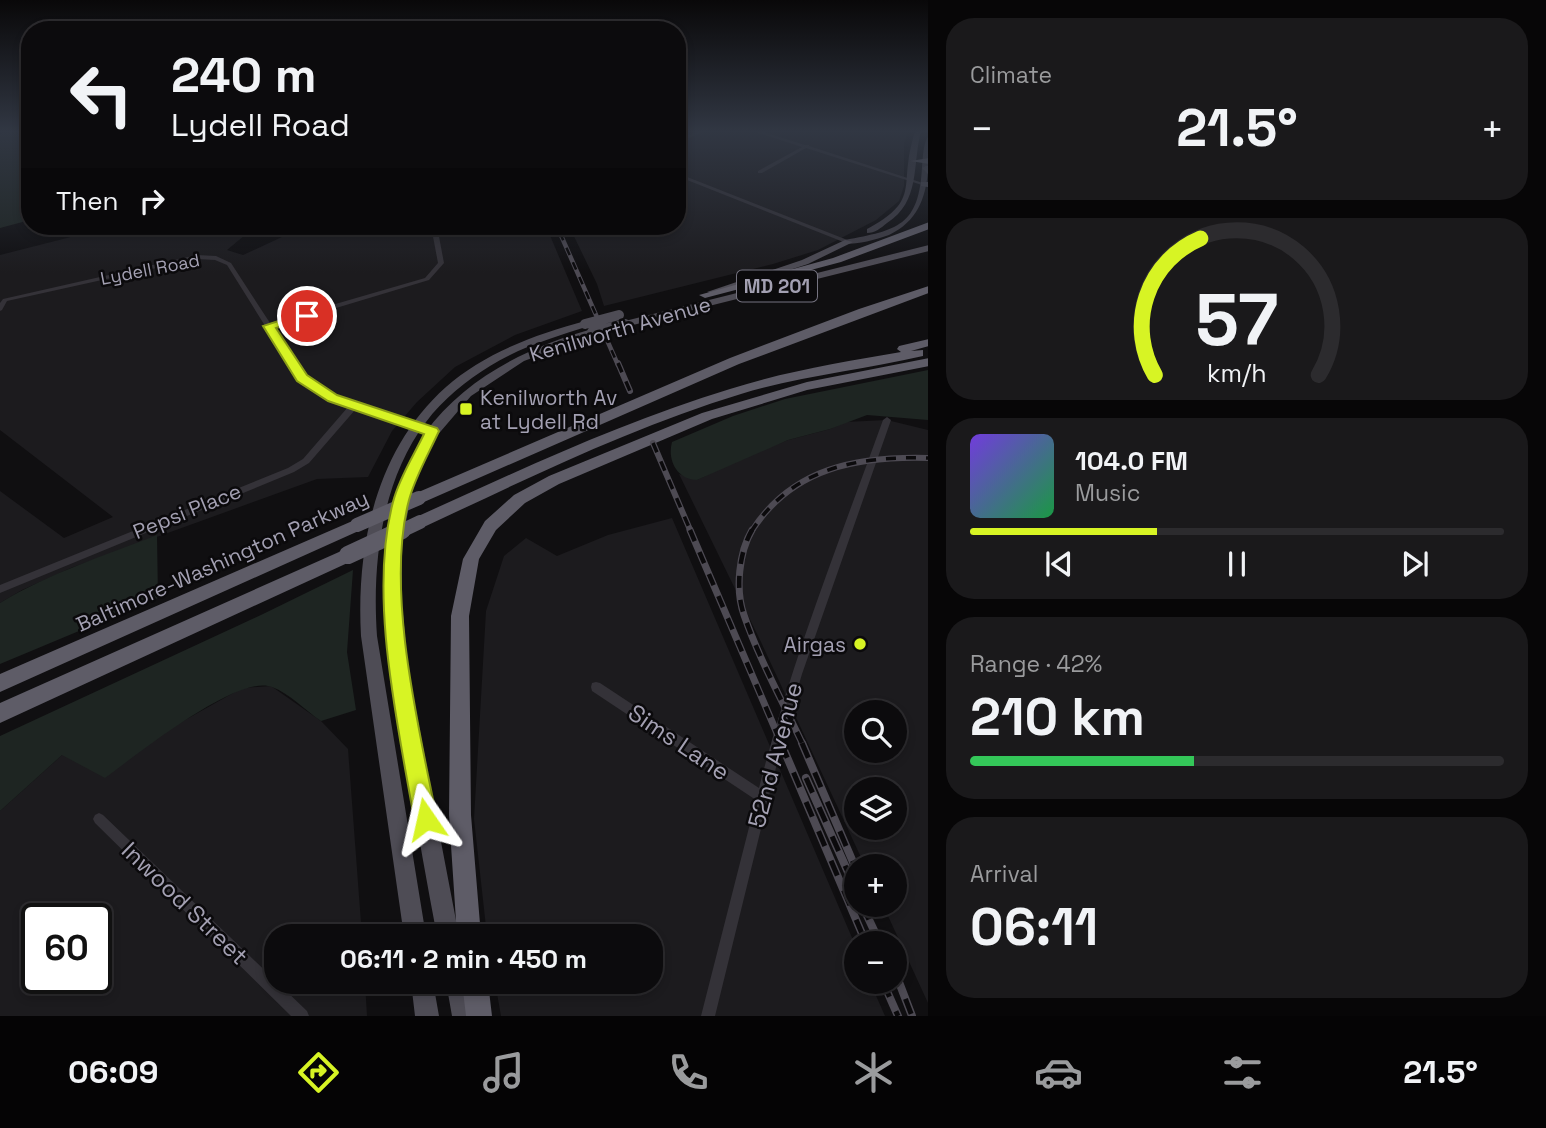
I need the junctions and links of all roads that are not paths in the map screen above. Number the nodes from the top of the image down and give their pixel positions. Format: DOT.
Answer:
graph roads {
  1 [pos="688,178"];
  2 [pos="905,178"];
  3 [pos="913,181"];
  4 [pos="926,185"];
  5 [pos="928,225"];
  6 [pos="436,235"];
  7 [pos="848,242"];
  8 [pos="928,248"];
  9 [pos="928,282"];
  10 [pos="928,289"];
  11 [pos="705,295"];
  12 [pos="3,298"];
  13 [pos="0,309"];
  14 [pos="622,320"];
  15 [pos="835,320"];
  16 [pos="269,326"];
  17 [pos="588,328"];
  18 [pos="928,342"];
  19 [pos="928,351"];
  20 [pos="928,362"];
  21 [pos="826,369"];
  22 [pos="354,406"];
  23 [pos="887,420"];
  24 [pos="415,425"];
  25 [pos="432,431"];
  26 [pos="0,589"];
  27 [pos="0,683"];
  28 [pos="596,687"];
  29 [pos="0,713"];
  30 [pos="762,797"];
  31 [pos="99,819"];
  32 [pos="413,924"];
  33 [pos="446,924"];
  34 [pos="467,924"];
  35 [pos="424,994"];
  36 [pos="459,994"];
  37 [pos="476,994"];
  38 [pos="302,1016"];
  39 [pos="427,1016"];
  40 [pos="464,1016"];
  41 [pos="479,1016"];
  42 [pos="708,1016"];
  1 -- 7 [label="street"];
  2 -- 3 [label="street"];
  3 -- 4 [label="street"];
  3 -- 7 [label="main road, Kenilworth Avenue"];
  4 -- 7 [label="main road, Kenilworth Avenue"];
  5 -- 11 [label="highway, MD 201"];
  6 -- 16 [label="street"];
  7 -- 11 [label="main road, Kenilworth Avenue"];
  8 -- 14 [label="main road, Kenilworth Avenue / MD 201"];
  9 -- 15 [label="highway"];
  10 -- 15 [label="highway, Baltimore-Washington Parkway"];
  11 -- 14 [label="main road, Kenilworth Avenue / MD 201"];
  12 -- 13 [label="street, Lydell Road"];
  12 -- 16 [label="street, Lydell Road"];
  14 -- 17 [label="main road, Kenilworth Avenue / MD 201, bridge"];
  15 -- 27 [label="highway, Baltimore-Washington Parkway, bridge"];
  16 -- 22 [label="street, Lydell Road"];
  17 -- 24 [label="main road, Kenilworth Avenue / MD 201"];
  17 -- 25 [label="main road, Kenilworth Avenue / MD 201"];
  18 -- 21 [label="highway"];
  19 -- 21 [label="highway"];
  20 -- 34 [label="highway"];
  21 -- 29 [label="highway, bridge"];
  22 -- 24 [label="street, Lydell Road"];
  22 -- 26 [label="street, Pepsi Place"];
  23 -- 30 [label="street, 52nd Avenue"];
  24 -- 25 [label="street, Lydell Road"];
  24 -- 32 [label="main road, Kenilworth Avenue / MD 201"];
  25 -- 33 [label="main road, Kenilworth Avenue / MD 201"];
  28 -- 30 [label="street, Sims Lane"];
  30 -- 42 [label="street, 52nd Avenue"];
  31 -- 38 [label="street, Inwood Street"];
  35 -- 39 [label="main road"];
  36 -- 40 [label="main road"];
  37 -- 41 [label="highway"];
}
